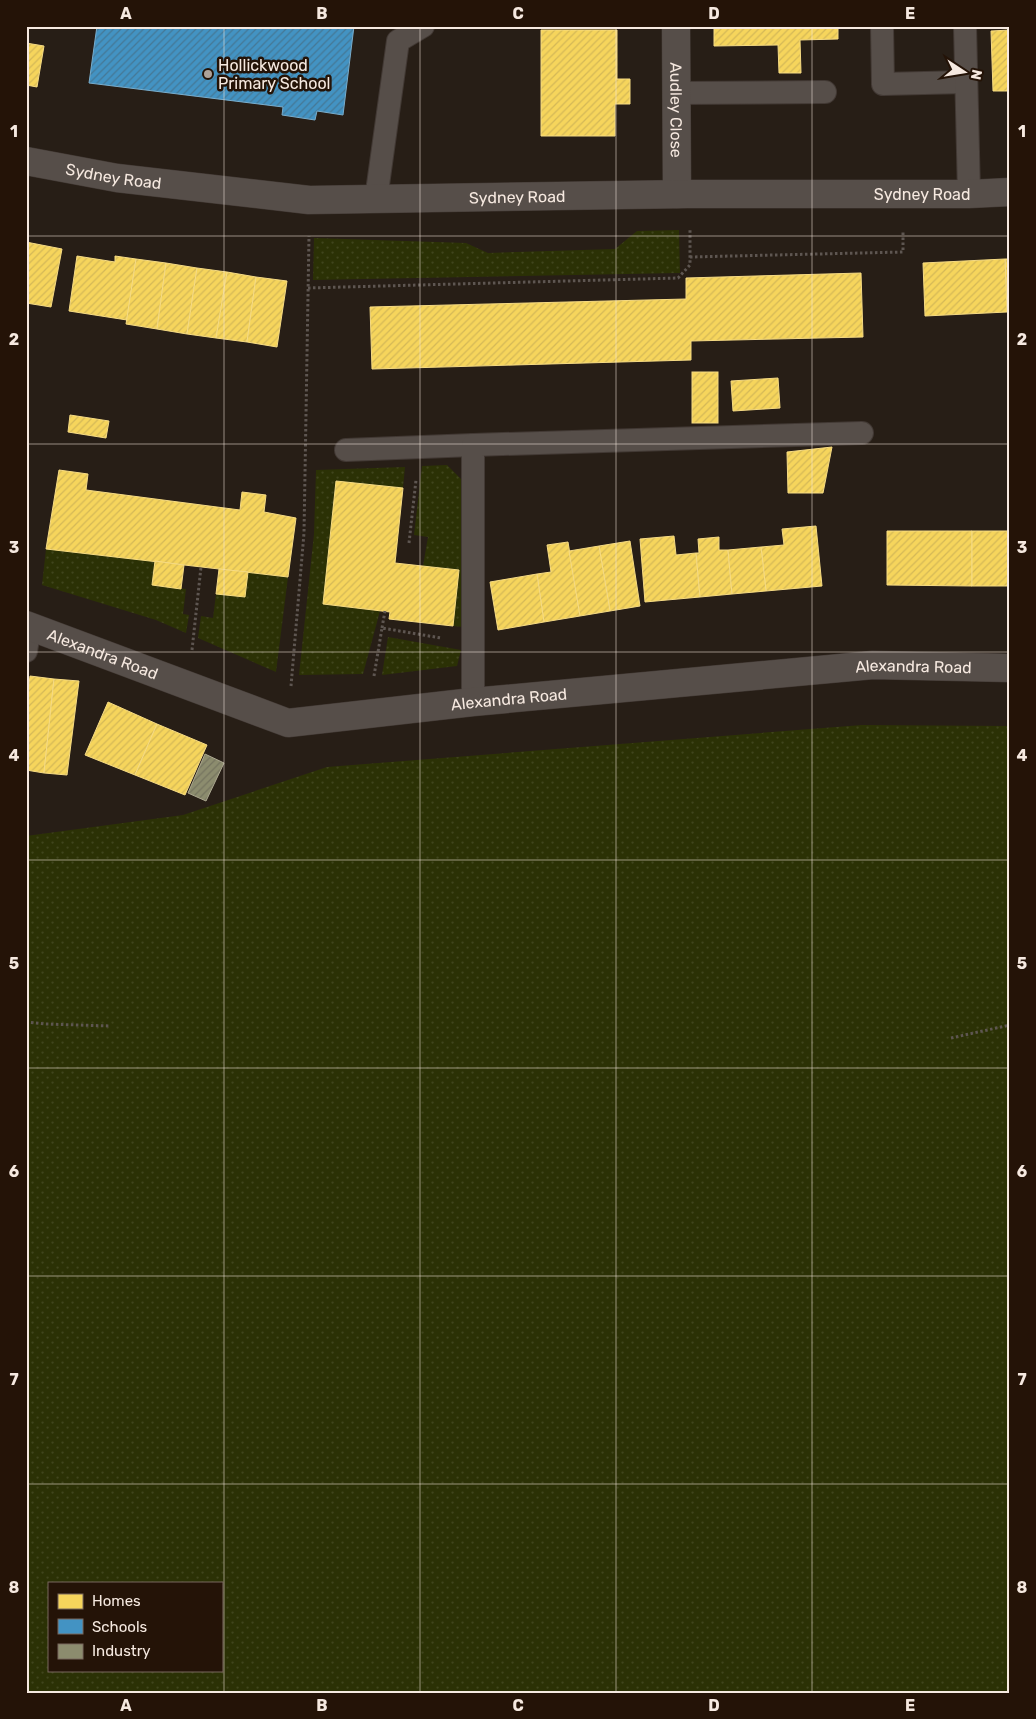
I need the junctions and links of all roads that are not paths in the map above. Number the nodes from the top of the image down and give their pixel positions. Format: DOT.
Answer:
graph roads {
  1 [pos="423,26"];
  2 [pos="676,26"];
  3 [pos="882,26"];
  4 [pos="965,26"];
  5 [pos="966,82"];
  6 [pos="677,92"];
  7 [pos="825,92"];
  8 [pos="26,161"];
  9 [pos="1010,192"];
  10 [pos="677,194"];
  11 [pos="968,194"];
  12 [pos="376,199"];
  13 [pos="862,433"];
  14 [pos="473,446"];
  15 [pos="346,450"];
  16 [pos="28,634"];
  17 [pos="1010,668"];
  18 [pos="473,702"];
  1 -- 12 [label="lane"];
  2 -- 6 [label="street, Audley Close"];
  3 -- 5 [label="lane"];
  4 -- 5 [label="lane"];
  5 -- 11 [label="lane"];
  6 -- 7 [label="lane"];
  6 -- 10 [label="street, Audley Close"];
  8 -- 12 [label="street, Sydney Road"];
  9 -- 11 [label="street, Sydney Road"];
  10 -- 11 [label="street, Sydney Road"];
  10 -- 12 [label="street, Sydney Road"];
  13 -- 14 [label="lane"];
  14 -- 15 [label="lane"];
  14 -- 18 [label="lane"];
  16 -- 18 [label="street, Alexandra Road"];
  17 -- 18 [label="street, Alexandra Road"];
}
